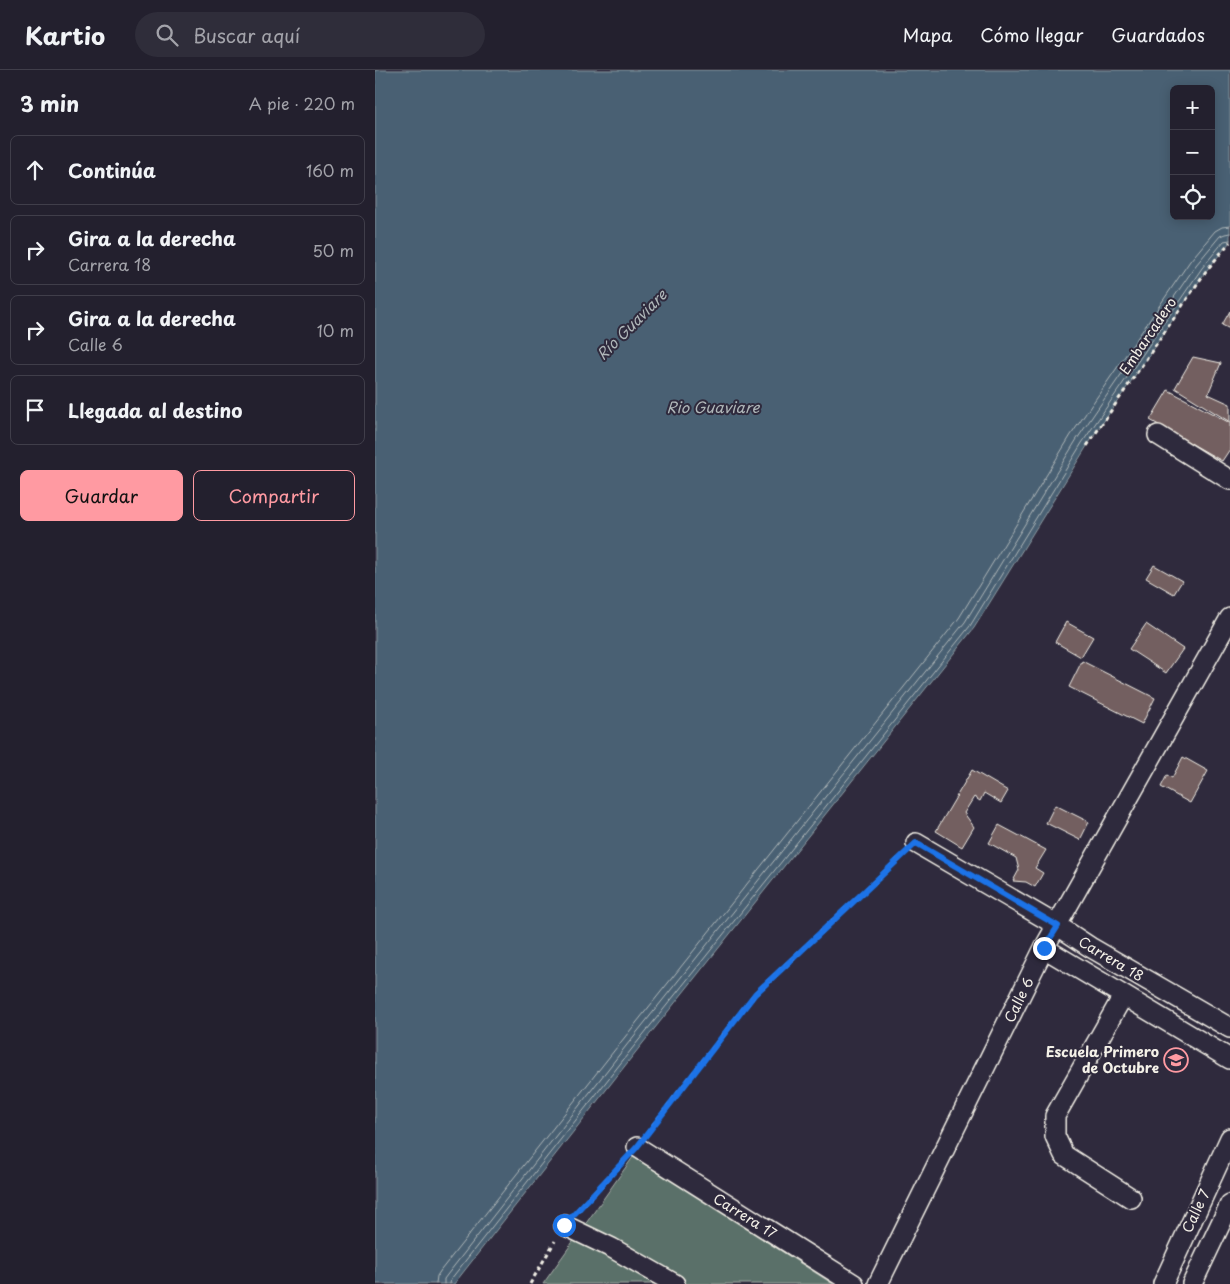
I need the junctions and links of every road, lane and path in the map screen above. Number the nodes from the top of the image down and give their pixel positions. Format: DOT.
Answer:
graph roads {
  1 [pos="1230,242"];
  2 [pos="1158,435"];
  3 [pos="1087,446"];
  4 [pos="1230,480"];
  5 [pos="1230,618"];
  6 [pos="916,843"];
  7 [pos="1058,926"];
  8 [pos="1044,948"];
  9 [pos="1123,996"];
  10 [pos="1230,1028"];
  11 [pos="1230,1060"];
  12 [pos="1230,1138"];
  13 [pos="637,1147"];
  14 [pos="1131,1198"];
  15 [pos="1230,1204"];
  16 [pos="564,1225"];
  17 [pos="530,1284"];
  18 [pos="675,1284"];
  19 [pos="854,1284"];
  20 [pos="878,1284"];
  21 [pos="1163,1284"];
  22 [pos="1192,1284"];
  1 -- 3 [label="path, Embarcadero"];
  2 -- 4 [label="street"];
  5 -- 7 [label="street, Calle 6"];
  6 -- 7 [label="street, Carrera 18"];
  6 -- 13 [label="path"];
  7 -- 8 [label="street, Calle 6"];
  7 -- 10 [label="street, Carrera 18"];
  8 -- 9 [label="street, Carrera 18"];
  8 -- 20 [label="street, Calle 6"];
  9 -- 11 [label="street, Carrera 18"];
  9 -- 14 [label="street"];
  12 -- 21 [label="street, Calle 7"];
  13 -- 16 [label="path"];
  13 -- 19 [label="street, Carrera 17"];
  15 -- 22 [label="street, Calle 7"];
  16 -- 17 [label="path"];
  16 -- 18 [label="street"];
}
